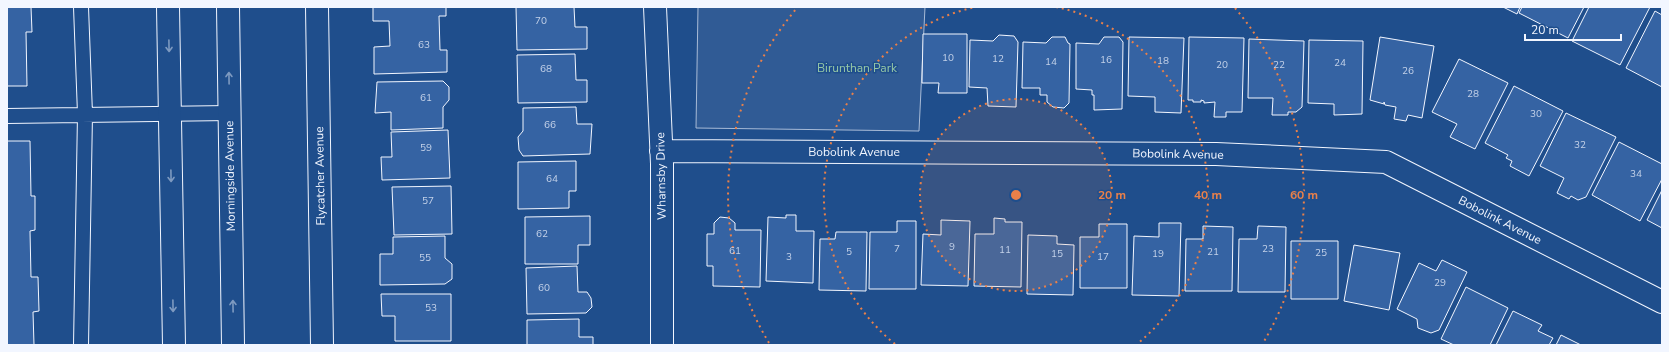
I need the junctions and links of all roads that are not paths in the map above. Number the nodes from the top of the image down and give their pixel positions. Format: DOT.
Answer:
graph roads {
  1 [pos="82,7"];
  2 [pos="168,7"];
  3 [pos="228,7"];
  4 [pos="317,7"];
  5 [pos="656,7"];
  6 [pos="169,113"];
  7 [pos="229,113"];
  8 [pos="85,114"];
  9 [pos="7,116"];
  10 [pos="661,151"];
  11 [pos="1662,302"];
  12 [pos="82,345"];
  13 [pos="174,345"];
  14 [pos="233,345"];
  15 [pos="322,345"];
  16 [pos="662,345"];
  1 -- 8 [label="lane"];
  2 -- 6 [label="street, one-way"];
  7 -- 3 [label="street, Morningside Avenue, one-way"];
  4 -- 15 [label="street, Flycatcher Avenue"];
  5 -- 10 [label="street, Wharnsby Drive"];
  6 -- 7 [label="lane"];
  6 -- 8 [label="lane"];
  6 -- 13 [label="street, one-way"];
  14 -- 7 [label="street, Morningside Avenue, one-way"];
  8 -- 9 [label="lane"];
  8 -- 12 [label="lane"];
  10 -- 11 [label="street, Bobolink Avenue"];
  10 -- 16 [label="street, Wharnsby Drive"];
}
